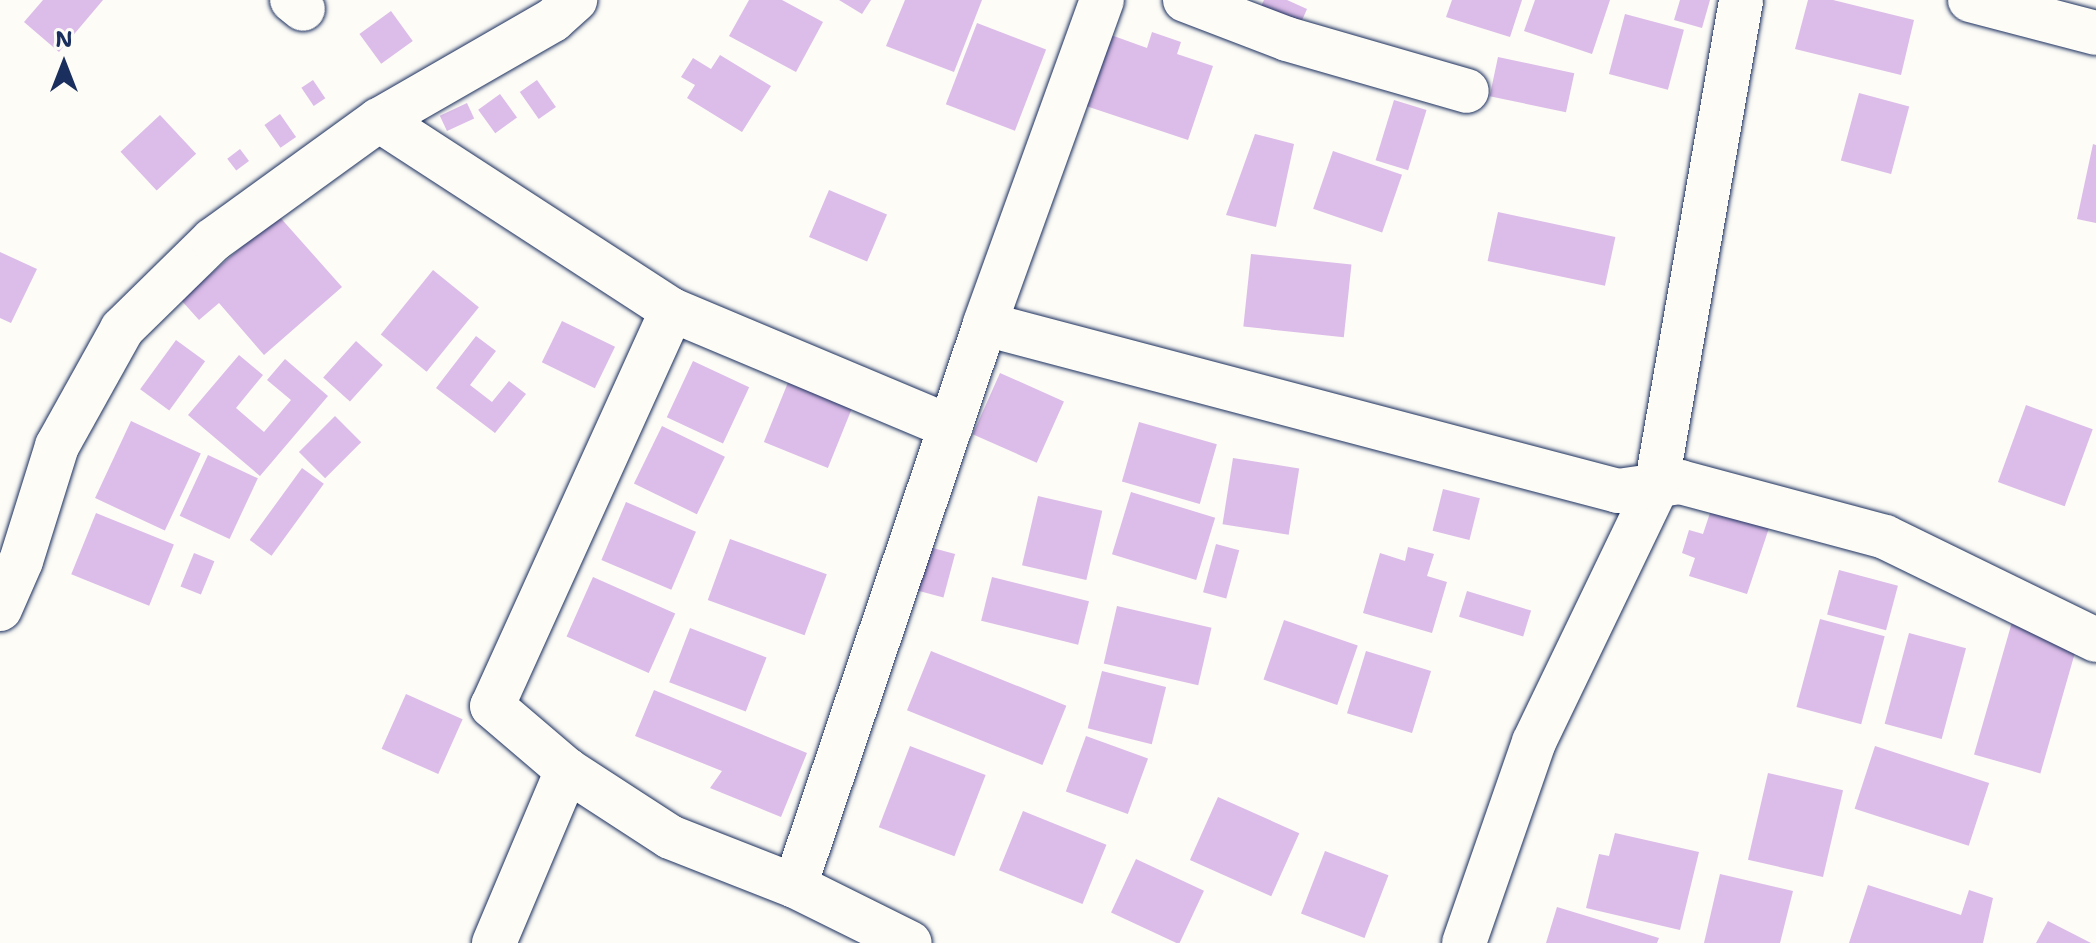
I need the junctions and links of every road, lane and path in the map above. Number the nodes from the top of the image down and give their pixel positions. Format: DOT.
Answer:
graph roads {
  1 [pos="575,0"];
  2 [pos="1102,0"];
  3 [pos="1185,0"];
  4 [pos="1741,0"];
  5 [pos="1970,0"];
  6 [pos="2096,33"];
  7 [pos="1467,91"];
  8 [pos="379,120"];
  9 [pos="672,310"];
  10 [pos="985,324"];
  11 [pos="950,427"];
  12 [pos="1656,488"];
  13 [pos="0,609"];
  14 [pos="2096,640"];
  15 [pos="567,770"];
  16 [pos="795,886"];
  17 [pos="494,943"];
  18 [pos="910,943"];
  19 [pos="1464,943"];
  1 -- 8 [label="street"];
  2 -- 10 [label="street"];
  3 -- 7 [label="street"];
  4 -- 12 [label="street"];
  5 -- 6 [label="street"];
  8 -- 9 [label="street"];
  8 -- 13 [label="street"];
  9 -- 11 [label="street"];
  9 -- 15 [label="street"];
  10 -- 11 [label="street"];
  10 -- 12 [label="street"];
  11 -- 16 [label="street"];
  12 -- 14 [label="street"];
  12 -- 19 [label="street"];
  15 -- 16 [label="street"];
  15 -- 17 [label="street"];
  16 -- 18 [label="street"];
}
